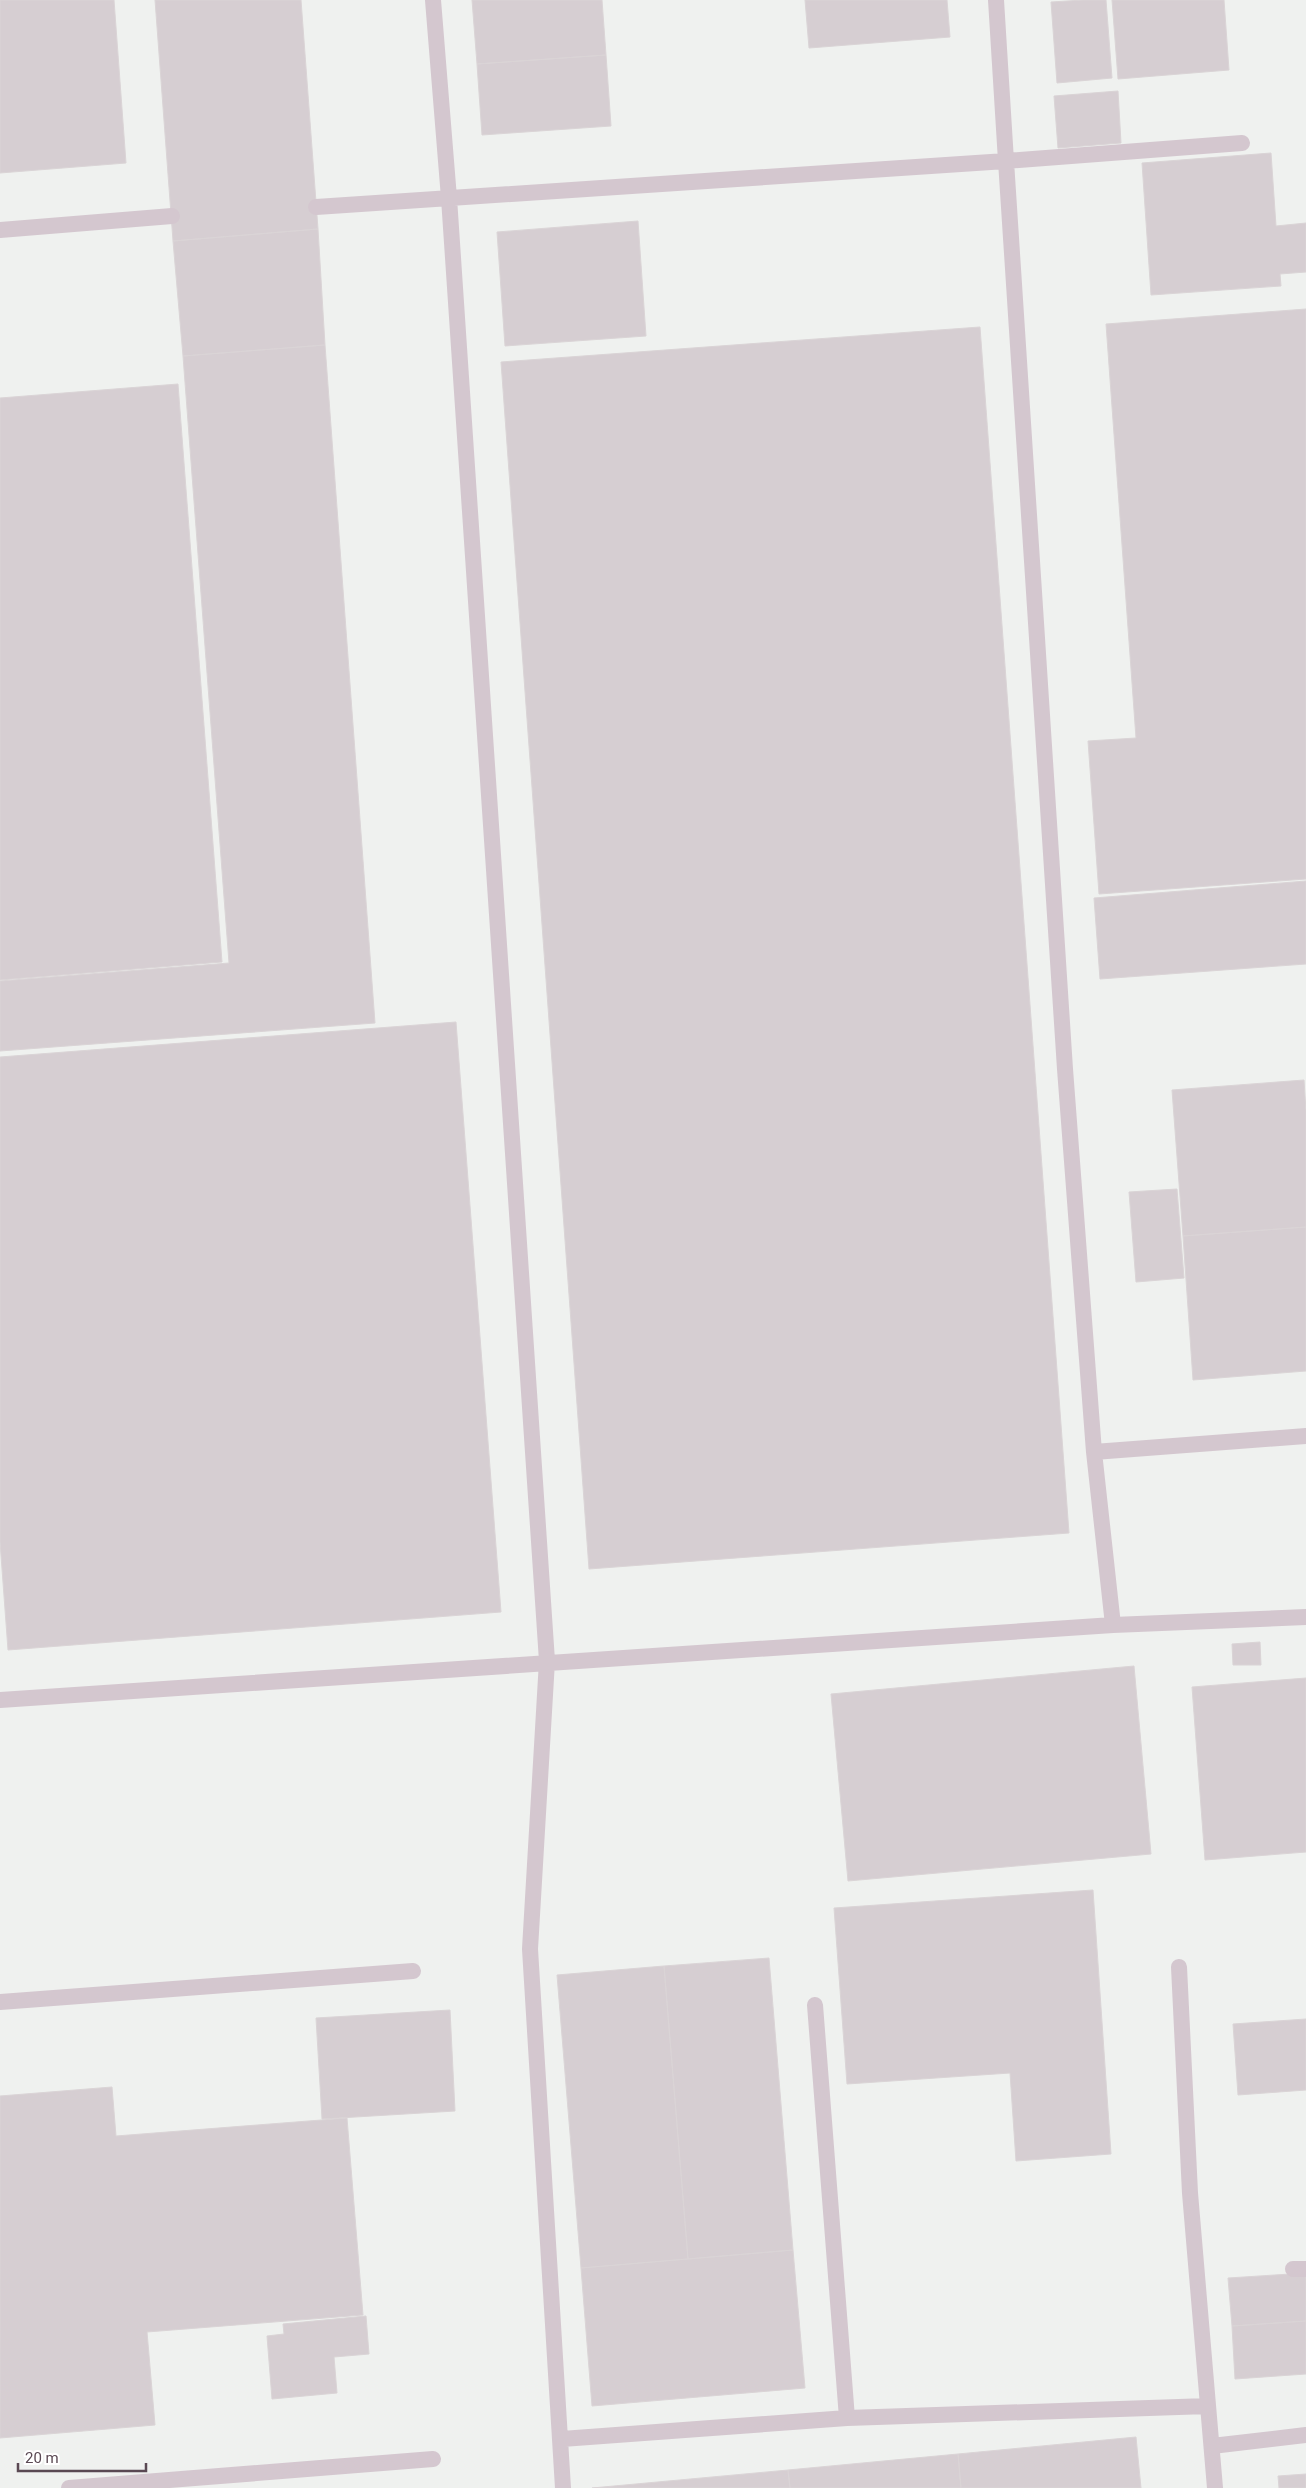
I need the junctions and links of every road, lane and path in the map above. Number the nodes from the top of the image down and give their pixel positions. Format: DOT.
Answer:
graph roads {
  1 [pos="433,0"];
  2 [pos="996,0"];
  3 [pos="1242,143"];
  4 [pos="1006,161"];
  5 [pos="448,198"];
  6 [pos="316,206"];
  7 [pos="172,216"];
  8 [pos="0,230"];
  9 [pos="1306,1436"];
  10 [pos="1094,1452"];
  11 [pos="1306,1617"];
  12 [pos="1113,1625"];
  13 [pos="547,1662"];
  14 [pos="0,1700"];
  15 [pos="1179,1967"];
  16 [pos="414,1971"];
  17 [pos="0,2002"];
  18 [pos="815,2005"];
  19 [pos="1208,2406"];
  20 [pos="847,2418"];
  21 [pos="1306,2435"];
  22 [pos="562,2439"];
  23 [pos="1212,2446"];
  24 [pos="434,2458"];
  25 [pos="69,2488"];
  26 [pos="563,2488"];
  27 [pos="1215,2488"];
  1 -- 5 [label="lane"];
  2 -- 4 [label="lane"];
  3 -- 4 [label="lane"];
  4 -- 5 [label="lane"];
  4 -- 10 [label="lane"];
  5 -- 6 [label="lane"];
  5 -- 13 [label="lane"];
  7 -- 8 [label="lane"];
  9 -- 10 [label="lane"];
  10 -- 12 [label="lane"];
  11 -- 12 [label="lane"];
  12 -- 13 [label="lane"];
  13 -- 14 [label="lane"];
  13 -- 22 [label="lane"];
  15 -- 19 [label="lane"];
  16 -- 17 [label="lane"];
  18 -- 20 [label="lane"];
  19 -- 20 [label="lane"];
  19 -- 23 [label="lane"];
  20 -- 22 [label="lane"];
  21 -- 23 [label="lane"];
  22 -- 26 [label="lane"];
  23 -- 27 [label="lane"];
  24 -- 25 [label="lane"];
}
